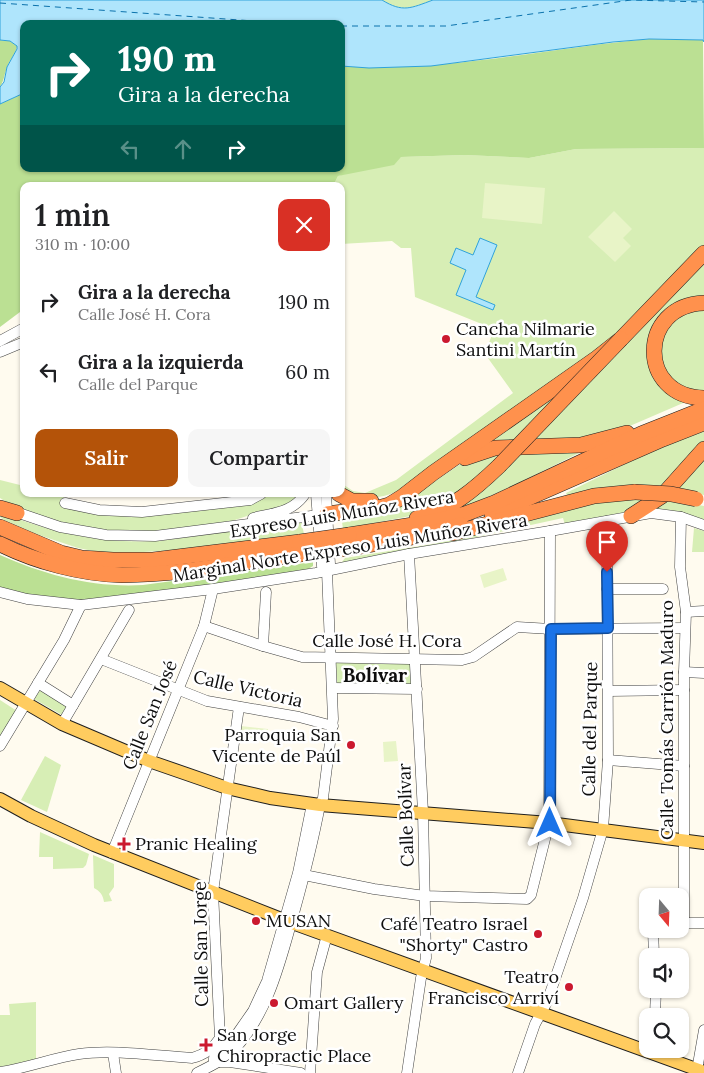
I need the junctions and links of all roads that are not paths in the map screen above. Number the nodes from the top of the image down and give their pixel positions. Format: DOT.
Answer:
graph roads {
  1 [pos="704,253"];
  2 [pos="704,303"];
  3 [pos="16,338"];
  4 [pos="621,339"];
  5 [pos="0,352"];
  6 [pos="704,398"];
  7 [pos="704,409"];
  8 [pos="683,416"];
  9 [pos="704,424"];
  10 [pos="704,449"];
  11 [pos="255,497"];
  12 [pos="302,497"];
  13 [pos="317,497"];
  14 [pos="326,497"];
  15 [pos="344,497"];
  16 [pos="402,497"];
  17 [pos="700,500"];
  18 [pos="65,502"];
  19 [pos="0,503"];
  20 [pos="0,508"];
  21 [pos="17,513"];
  22 [pos="323,515"];
  23 [pos="631,516"];
  24 [pos="681,517"];
  25 [pos="607,521"];
  26 [pos="704,525"];
  27 [pos="0,527"];
  28 [pos="230,527"];
  29 [pos="390,530"];
  30 [pos="550,531"];
  31 [pos="429,534"];
  32 [pos="349,542"];
  33 [pos="4,547"];
  34 [pos="300,548"];
  35 [pos="409,554"];
  36 [pos="326,571"];
  37 [pos="213,589"];
  38 [pos="607,589"];
  39 [pos="663,589"];
  40 [pos="0,592"];
  41 [pos="266,592"];
  42 [pos="80,605"];
  43 [pos="129,610"];
  44 [pos="704,611"];
  45 [pos="686,612"];
  46 [pos="204,626"];
  47 [pos="608,628"];
  48 [pos="685,628"];
  49 [pos="551,629"];
  50 [pos="263,646"];
  51 [pos="331,657"];
  52 [pos="415,659"];
  53 [pos="101,660"];
  54 [pos="684,672"];
  55 [pos="704,673"];
  56 [pos="38,683"];
  57 [pos="0,688"];
  58 [pos="333,688"];
  59 [pos="417,688"];
  60 [pos="177,690"];
  61 [pos="684,690"];
  62 [pos="609,691"];
  63 [pos="26,703"];
  64 [pos="73,705"];
  65 [pos="239,706"];
  66 [pos="62,724"];
  67 [pos="333,726"];
  68 [pos="0,746"];
  69 [pos="608,760"];
  70 [pos="149,761"];
  71 [pos="684,766"];
  72 [pos="227,788"];
  73 [pos="0,799"];
  74 [pos="316,805"];
  75 [pos="423,812"];
  76 [pos="550,823"];
  77 [pos="603,829"];
  78 [pos="683,840"];
  79 [pos="704,843"];
  80 [pos="112,853"];
  81 [pos="304,875"];
  82 [pos="682,888"];
  83 [pos="213,892"];
  84 [pos="425,896"];
  85 [pos="288,921"];
  86 [pos="689,923"];
  87 [pos="704,923"];
  88 [pos="327,935"];
  89 [pos="423,971"];
  90 [pos="541,1013"];
  91 [pos="704,1030"];
  92 [pos="639,1047"];
  93 [pos="113,1053"];
  94 [pos="668,1058"];
  95 [pos="214,1063"];
  96 [pos="18,1071"];
  97 [pos="701,1071"];
  98 [pos="0,1072"];
  99 [pos="201,1072"];
  100 [pos="116,1073"];
  101 [pos="301,1073"];
  102 [pos="310,1073"];
  103 [pos="407,1073"];
  104 [pos="518,1073"];
  1 -- 4 [label="highway"];
  2 -- 6 [label="highway"];
  3 -- 5 [label="street"];
  4 -- 16 [label="highway, bridge"];
  4 -- 29 [label="highway, bridge"];
  7 -- 8 [label="highway, Expreso Luis Muñoz Rivera"];
  8 -- 16 [label="highway"];
  8 -- 29 [label="highway, Expreso Luis Muñoz Rivera"];
  9 -- 31 [label="highway, Expreso Luis Muñoz Rivera"];
  10 -- 23 [label="highway"];
  11 -- 18 [label="street"];
  12 -- 28 [label="street"];
  13 -- 22 [label="street"];
  14 -- 22 [label="street"];
  15 -- 16 [label="highway"];
  16 -- 22 [label="highway"];
  17 -- 31 [label="highway, bridge"];
  19 -- 21 [label="street"];
  20 -- 21 [label="highway"];
  21 -- 28 [label="street"];
  22 -- 28 [label="street"];
  22 -- 36 [label="street"];
  23 -- 24 [label="street, Marginal Norte Expreso Luis Muñoz Rivera"];
  23 -- 25 [label="street, Marginal Norte Expreso Luis Muñoz Rivera"];
  24 -- 26 [label="street, Marginal Norte Expreso Luis Muñoz Rivera"];
  24 -- 45 [label="street, Calle Tomás Carrión Maduro"];
  25 -- 30 [label="street, Marginal Norte Expreso Luis Muñoz Rivera"];
  25 -- 38 [label="street, Calle del Parque"];
  27 -- 34 [label="highway, Expreso Luis Muñoz Rivera"];
  29 -- 32 [label="highway, Expreso Luis Muñoz Rivera"];
  30 -- 35 [label="street, Marginal Norte Expreso Luis Muñoz Rivera"];
  30 -- 49 [label="street"];
  31 -- 32 [label="highway, Expreso Luis Muñoz Rivera"];
  32 -- 34 [label="highway, Expreso Luis Muñoz Rivera, bridge"];
  33 -- 34 [label="highway, Expreso Luis Muñoz Rivera"];
  35 -- 36 [label="street, Marginal Norte Expreso Luis Muñoz Rivera"];
  35 -- 52 [label="street, Calle Bolívar"];
  36 -- 37 [label="street, Marginal Norte Expreso Luis Muñoz Rivera"];
  36 -- 51 [label="street"];
  37 -- 42 [label="street, Marginal Norte Expreso Luis Muñoz Rivera"];
  37 -- 46 [label="street, Calle San José"];
  38 -- 39 [label="street"];
  38 -- 47 [label="street, Calle del Parque"];
  40 -- 42 [label="street, Marginal Norte Expreso Luis Muñoz Rivera"];
  41 -- 50 [label="street"];
  42 -- 56 [label="street"];
  43 -- 53 [label="street"];
  44 -- 45 [label="street"];
  45 -- 48 [label="street, Calle Tomás Carrión Maduro"];
  46 -- 50 [label="street, Calle José H. Cora"];
  46 -- 60 [label="street, Calle San José"];
  47 -- 48 [label="street, Calle José H. Cora"];
  47 -- 49 [label="street, Calle José H. Cora"];
  47 -- 62 [label="street, Calle del Parque"];
  48 -- 54 [label="street, Calle Tomás Carrión Maduro"];
  49 -- 52 [label="street, Calle José H. Cora"];
  49 -- 76 [label="street"];
  50 -- 51 [label="street, Calle José H. Cora"];
  51 -- 52 [label="street, Calle José H. Cora"];
  51 -- 58 [label="street"];
  52 -- 59 [label="street, Calle Bolívar"];
  53 -- 60 [label="street, Calle Victoria"];
  53 -- 64 [label="street"];
  54 -- 55 [label="street"];
  54 -- 61 [label="street, Calle Tomás Carrión Maduro"];
  56 -- 63 [label="street"];
  56 -- 64 [label="street"];
  57 -- 63 [label="main road"];
  58 -- 59 [label="street"];
  58 -- 67 [label="street"];
  59 -- 75 [label="street, Calle Bolívar"];
  60 -- 65 [label="street, Calle Victoria"];
  60 -- 70 [label="street, Calle San José"];
  61 -- 62 [label="street"];
  61 -- 71 [label="street, Calle Tomás Carrión Maduro"];
  62 -- 69 [label="street, Calle del Parque"];
  63 -- 66 [label="main road"];
  63 -- 68 [label="street"];
  64 -- 66 [label="street"];
  65 -- 67 [label="street, Calle Victoria"];
  65 -- 72 [label="street, Calle San Jorge"];
  66 -- 70 [label="main road"];
  67 -- 74 [label="street"];
  69 -- 71 [label="street"];
  69 -- 77 [label="street, Calle del Parque"];
  70 -- 72 [label="main road"];
  70 -- 80 [label="street, Calle San José"];
  71 -- 78 [label="street, Calle Tomás Carrión Maduro"];
  72 -- 74 [label="main road"];
  72 -- 83 [label="street, Calle San Jorge"];
  73 -- 80 [label="main road"];
  74 -- 75 [label="main road"];
  74 -- 81 [label="street"];
  74 -- 85 [label="street"];
  75 -- 76 [label="main road"];
  75 -- 84 [label="street, Calle Bolívar"];
  76 -- 77 [label="main road"];
  76 -- 84 [label="street"];
  77 -- 78 [label="main road"];
  77 -- 90 [label="street, Calle del Parque"];
  78 -- 79 [label="main road"];
  78 -- 82 [label="street, Calle Tomás Carrión Maduro"];
  80 -- 83 [label="main road"];
  81 -- 84 [label="street"];
  81 -- 85 [label="street"];
  83 -- 85 [label="main road"];
  83 -- 93 [label="street, Calle San Jorge"];
  84 -- 89 [label="street, Calle Bolívar"];
  85 -- 88 [label="main road"];
  85 -- 95 [label="street"];
  86 -- 87 [label="street"];
  88 -- 89 [label="main road"];
  88 -- 102 [label="street"];
  89 -- 90 [label="main road"];
  89 -- 103 [label="street, Calle Bolívar"];
  90 -- 92 [label="main road"];
  90 -- 104 [label="street, Calle del Parque"];
  91 -- 97 [label="street"];
  93 -- 96 [label="street"];
  93 -- 100 [label="street"];
  94 -- 97 [label="main road"];
  95 -- 99 [label="street"];
  95 -- 101 [label="street"];
  96 -- 98 [label="street"];
}
